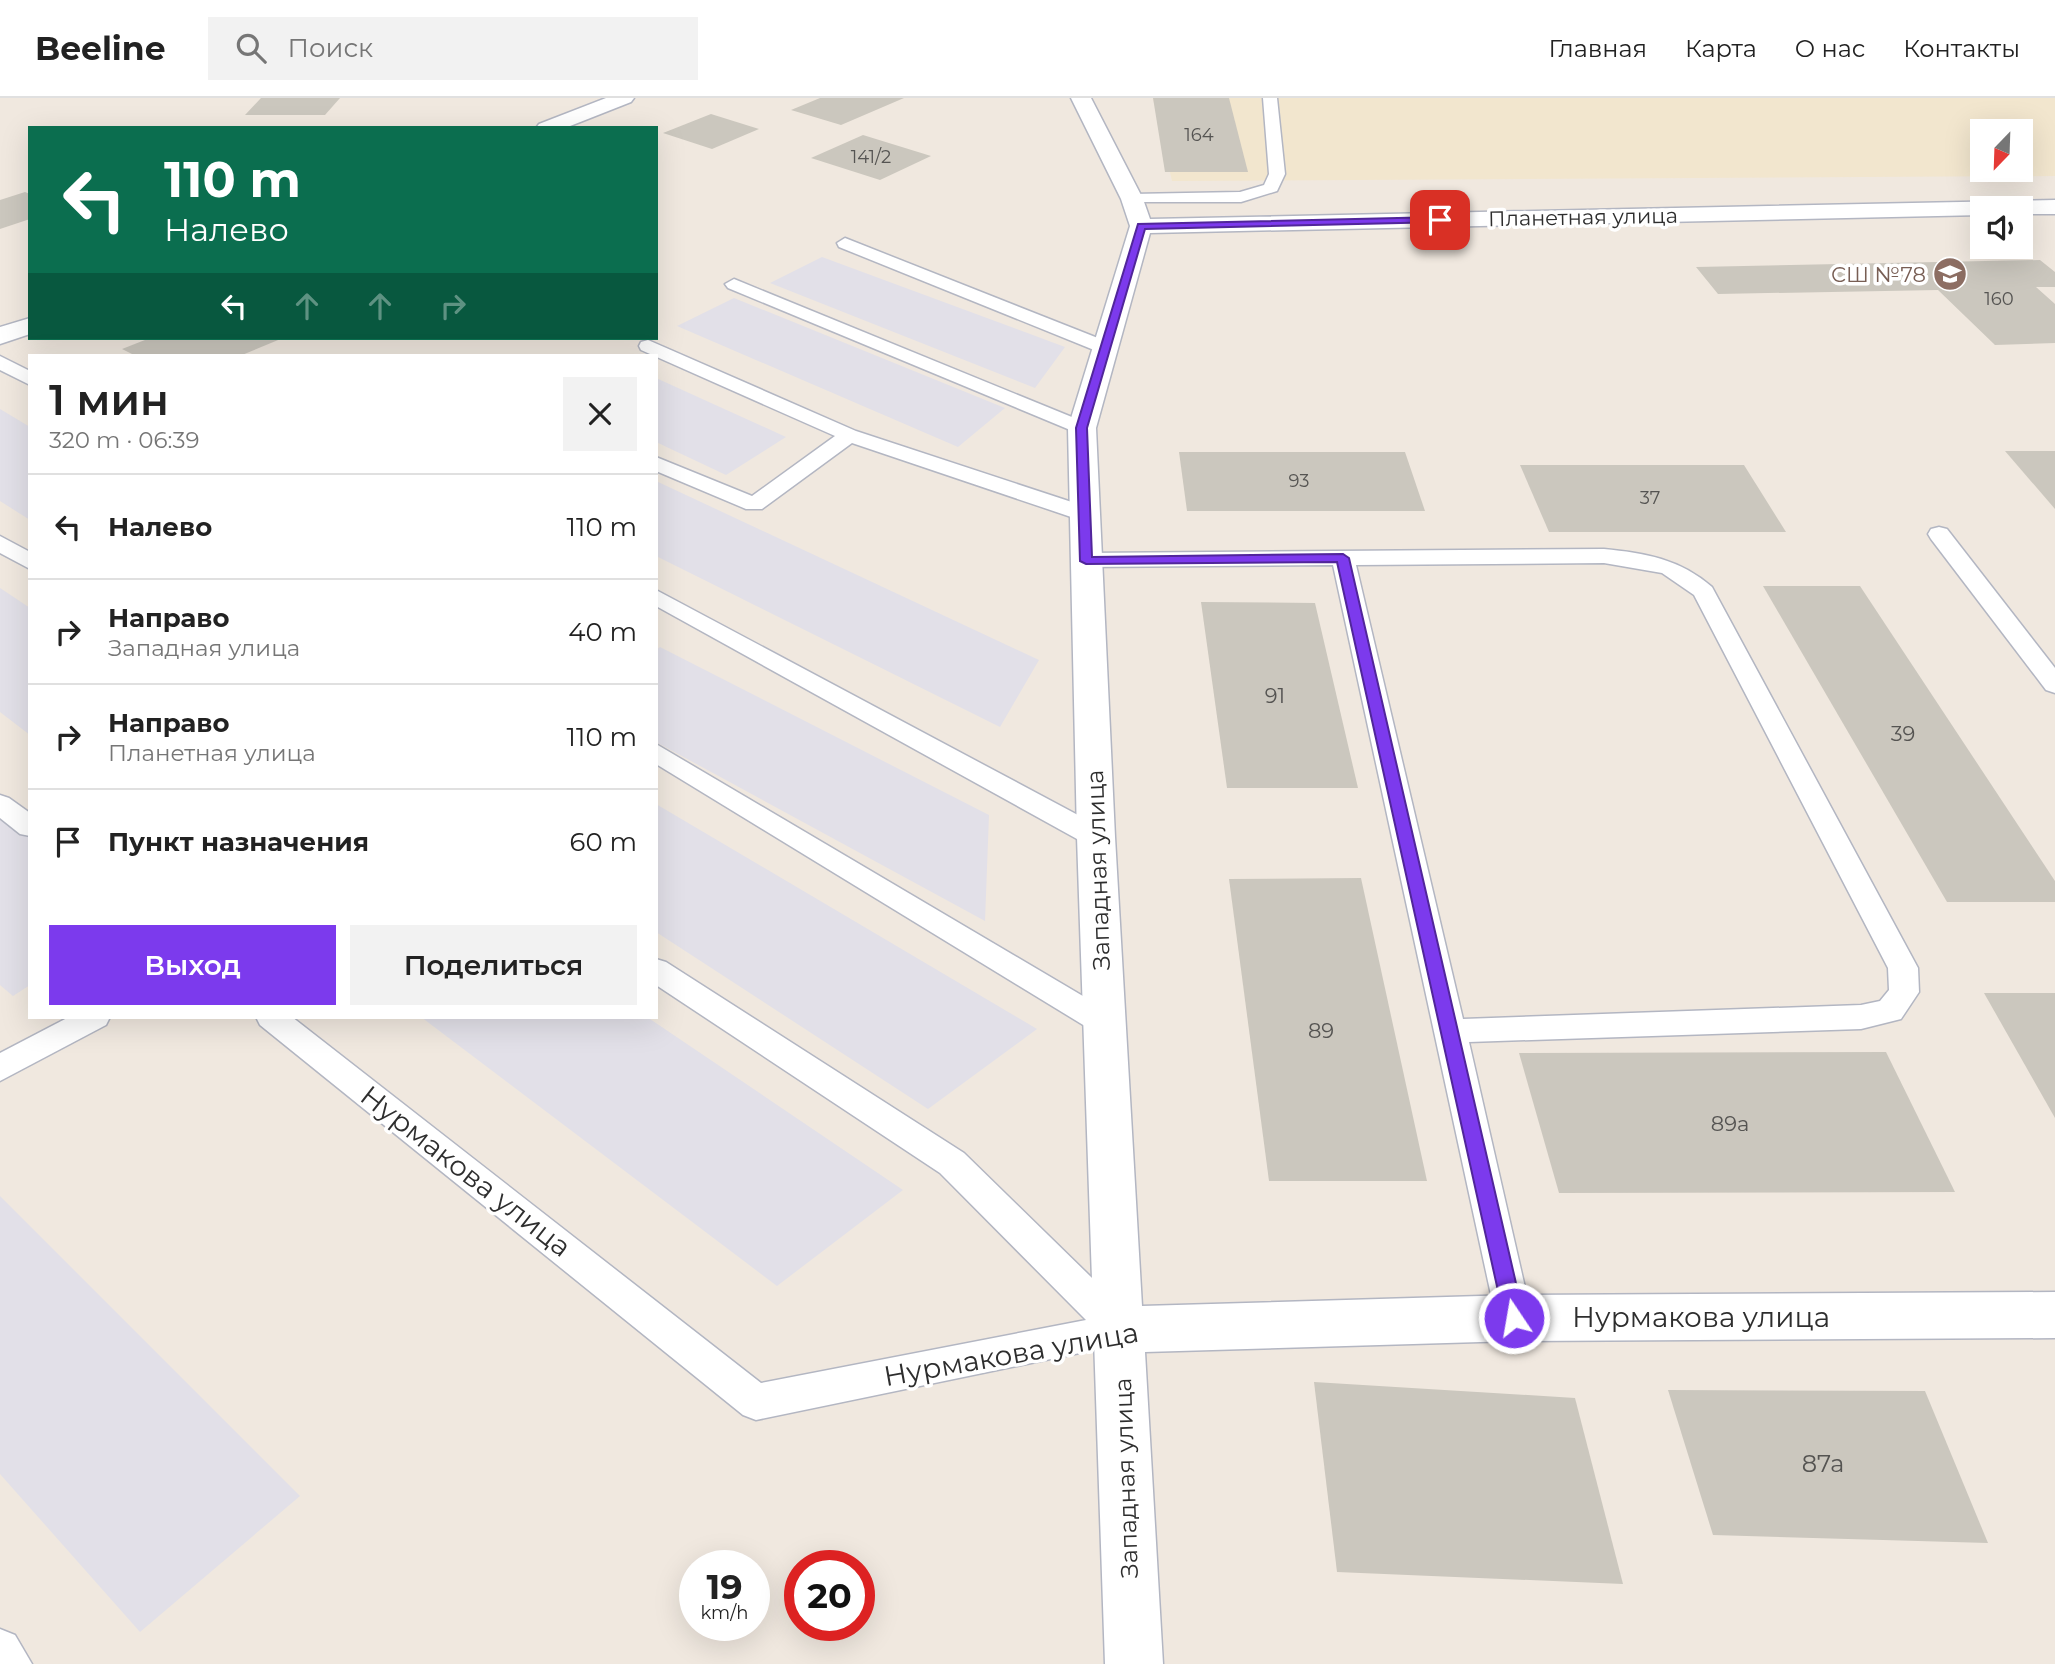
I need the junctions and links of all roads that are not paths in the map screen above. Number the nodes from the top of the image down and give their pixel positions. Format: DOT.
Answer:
graph roads {
  1 [pos="624,98"];
  2 [pos="1081,98"];
  3 [pos="1270,98"];
  4 [pos="551,126"];
  5 [pos="2033,207"];
  6 [pos="2055,207"];
  7 [pos="1970,208"];
  8 [pos="1136,212"];
  9 [pos="845,243"];
  10 [pos="734,284"];
  11 [pos="648,346"];
  12 [pos="1106,348"];
  13 [pos="0,362"];
  14 [pos="28,378"];
  15 [pos="1082,428"];
  16 [pos="849,435"];
  17 [pos="658,464"];
  18 [pos="1084,514"];
  19 [pos="1939,534"];
  20 [pos="0,543"];
  21 [pos="1343,558"];
  22 [pos="28,561"];
  23 [pos="1086,561"];
  24 [pos="663,609"];
  25 [pos="2055,685"];
  26 [pos="658,753"];
  27 [pos="0,804"];
  28 [pos="28,825"];
  29 [pos="1096,837"];
  30 [pos="658,971"];
  31 [pos="91,1019"];
  32 [pos="274,1019"];
  33 [pos="1104,1023"];
  34 [pos="1451,1031"];
  35 [pos="0,1068"];
  36 [pos="2055,1315"];
  37 [pos="1514,1318"];
  38 [pos="1120,1330"];
  39 [pos="0,1650"];
  40 [pos="11,1664"];
  41 [pos="1134,1664"];
  1 -- 4 [label="street"];
  2 -- 8 [label="street"];
  3 -- 8 [label="lane"];
  5 -- 6 [label="street, Планетная улица"];
  7 -- 8 [label="street, Планетная улица"];
  8 -- 12 [label="street, Западная улица"];
  9 -- 12 [label="lane"];
  10 -- 15 [label="lane"];
  11 -- 16 [label="lane"];
  12 -- 15 [label="street, Западная улица"];
  13 -- 14 [label="lane"];
  15 -- 18 [label="street, Западная улица"];
  16 -- 17 [label="lane"];
  16 -- 18 [label="lane"];
  18 -- 23 [label="street, Западная улица"];
  19 -- 25 [label="lane"];
  20 -- 22 [label="lane"];
  21 -- 23 [label="lane"];
  21 -- 34 [label="lane"];
  21 -- 34 [label="lane"];
  23 -- 29 [label="street, Западная улица"];
  24 -- 29 [label="lane"];
  26 -- 33 [label="lane"];
  27 -- 28 [label="lane"];
  29 -- 33 [label="street, Западная улица"];
  30 -- 38 [label="lane"];
  31 -- 35 [label="lane"];
  32 -- 38 [label="lane, Нурмакова улица"];
  33 -- 38 [label="street, Западная улица"];
  34 -- 37 [label="lane"];
  36 -- 37 [label="street, Нурмакова улица"];
  37 -- 38 [label="street, Нурмакова улица"];
  38 -- 41 [label="street, Западная улица"];
  39 -- 40 [label="lane"];
}
